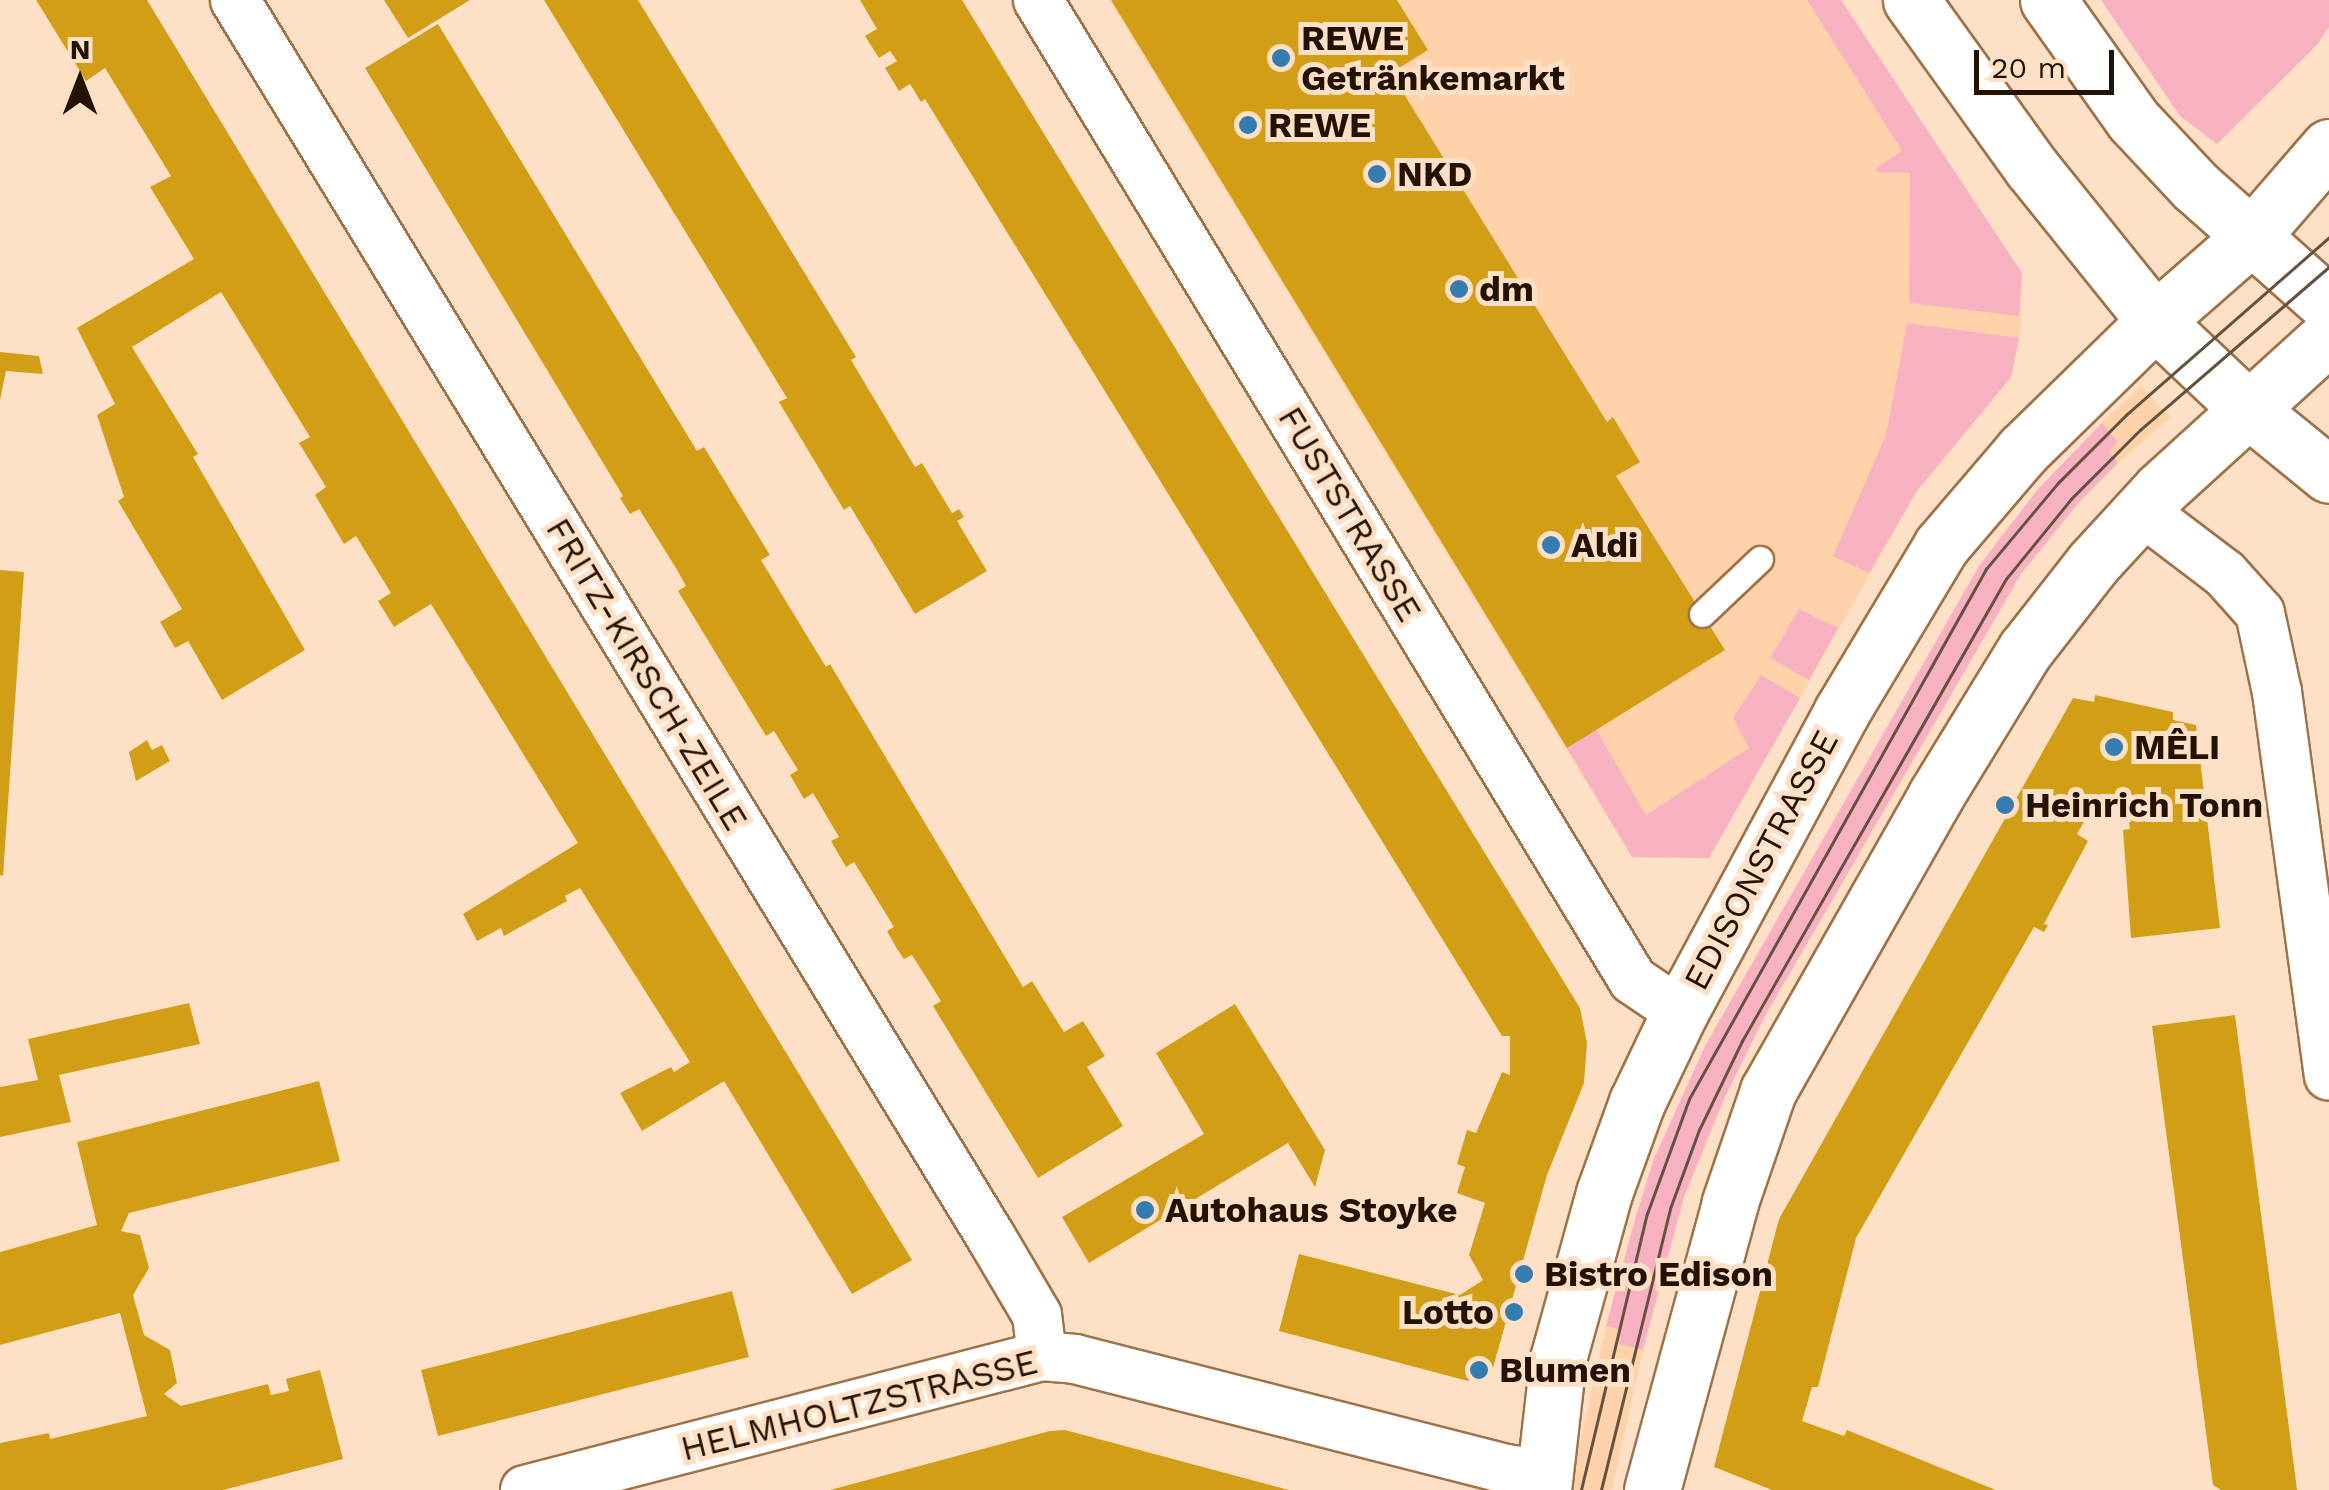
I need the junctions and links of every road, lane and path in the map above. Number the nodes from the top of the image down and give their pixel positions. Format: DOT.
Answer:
graph roads {
  1 [pos="235,0"];
  2 [pos="1038,0"];
  3 [pos="1911,0"];
  4 [pos="2048,0"];
  5 [pos="2329,147"];
  6 [pos="2251,237"];
  7 [pos="2329,305"];
  8 [pos="2155,321"];
  9 [pos="2329,336"];
  10 [pos="2248,409"];
  11 [pos="2329,476"];
  12 [pos="2142,511"];
  13 [pos="1760,559"];
  14 [pos="1702,614"];
  15 [pos="1680,1012"];
  16 [pos="2329,1076"];
  17 [pos="1042,1356"];
  18 [pos="1543,1482"];
  19 [pos="525,1490"];
  20 [pos="1652,1490"];
  1 -- 17 [label="street, FRITZ-KIRSCH-ZEILE"];
  2 -- 15 [label="street, FUSTSTRASSE"];
  3 -- 8 [label="main road"];
  4 -- 6 [label="main road"];
  5 -- 6 [label="main road, EDISONSTRASSE"];
  6 -- 7 [label="main road"];
  6 -- 8 [label="main road, EDISONSTRASSE"];
  8 -- 10 [label="main road"];
  8 -- 15 [label="main road, EDISONSTRASSE"];
  9 -- 10 [label="main road"];
  10 -- 11 [label="main road"];
  10 -- 12 [label="main road"];
  12 -- 16 [label="street"];
  12 -- 20 [label="main road"];
  13 -- 14 [label="lane"];
  15 -- 18 [label="main road, EDISONSTRASSE"];
  17 -- 18 [label="street, HELMHOLTZSTRASSE"];
  17 -- 19 [label="street, HELMHOLTZSTRASSE"];
}
